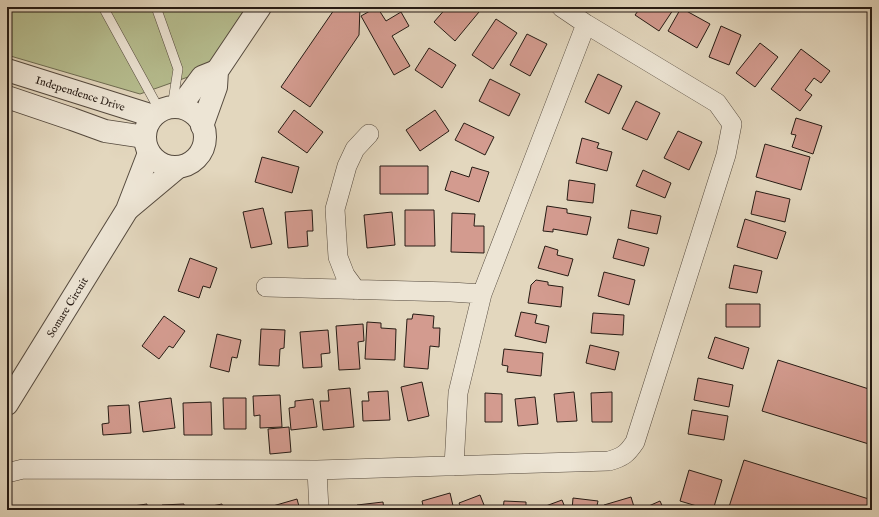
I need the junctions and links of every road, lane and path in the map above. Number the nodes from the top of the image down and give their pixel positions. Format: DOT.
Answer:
graph roads {
  1 [pos="103,7"];
  2 [pos="156,7"];
  3 [pos="260,7"];
  4 [pos="561,7"];
  5 [pos="586,24"];
  6 [pos="7,70"];
  7 [pos="217,71"];
  8 [pos="7,97"];
  9 [pos="166,110"];
  10 [pos="202,126"];
  11 [pos="370,134"];
  12 [pos="147,145"];
  13 [pos="178,167"];
  14 [pos="127,210"];
  15 [pos="266,287"];
  16 [pos="356,290"];
  17 [pos="482,294"];
  18 [pos="7,404"];
  19 [pos="7,458"];
  20 [pos="454,466"];
  21 [pos="318,470"];
  22 [pos="15,471"];
  23 [pos="319,510"];
  1 -- 9 [label="lane"];
  2 -- 9 [label="lane"];
  3 -- 7 [label="street"];
  4 -- 5 [label="street"];
  5 -- 17 [label="street"];
  5 -- 20 [label="street"];
  6 -- 9 [label="street, Independence Drive"];
  7 -- 9 [label="street"];
  7 -- 10 [label="street"];
  8 -- 12 [label="street"];
  9 -- 10 [label="street"];
  9 -- 12 [label="street"];
  10 -- 13 [label="street"];
  11 -- 16 [label="street"];
  12 -- 13 [label="street"];
  12 -- 14 [label="street, Somare Circuit"];
  13 -- 14 [label="street, Somare Circuit"];
  14 -- 18 [label="street, Somare Circuit"];
  15 -- 16 [label="street"];
  16 -- 17 [label="street"];
  17 -- 20 [label="street"];
  19 -- 22 [label="street"];
  20 -- 21 [label="street"];
  21 -- 22 [label="street"];
  21 -- 23 [label="street"];
}
